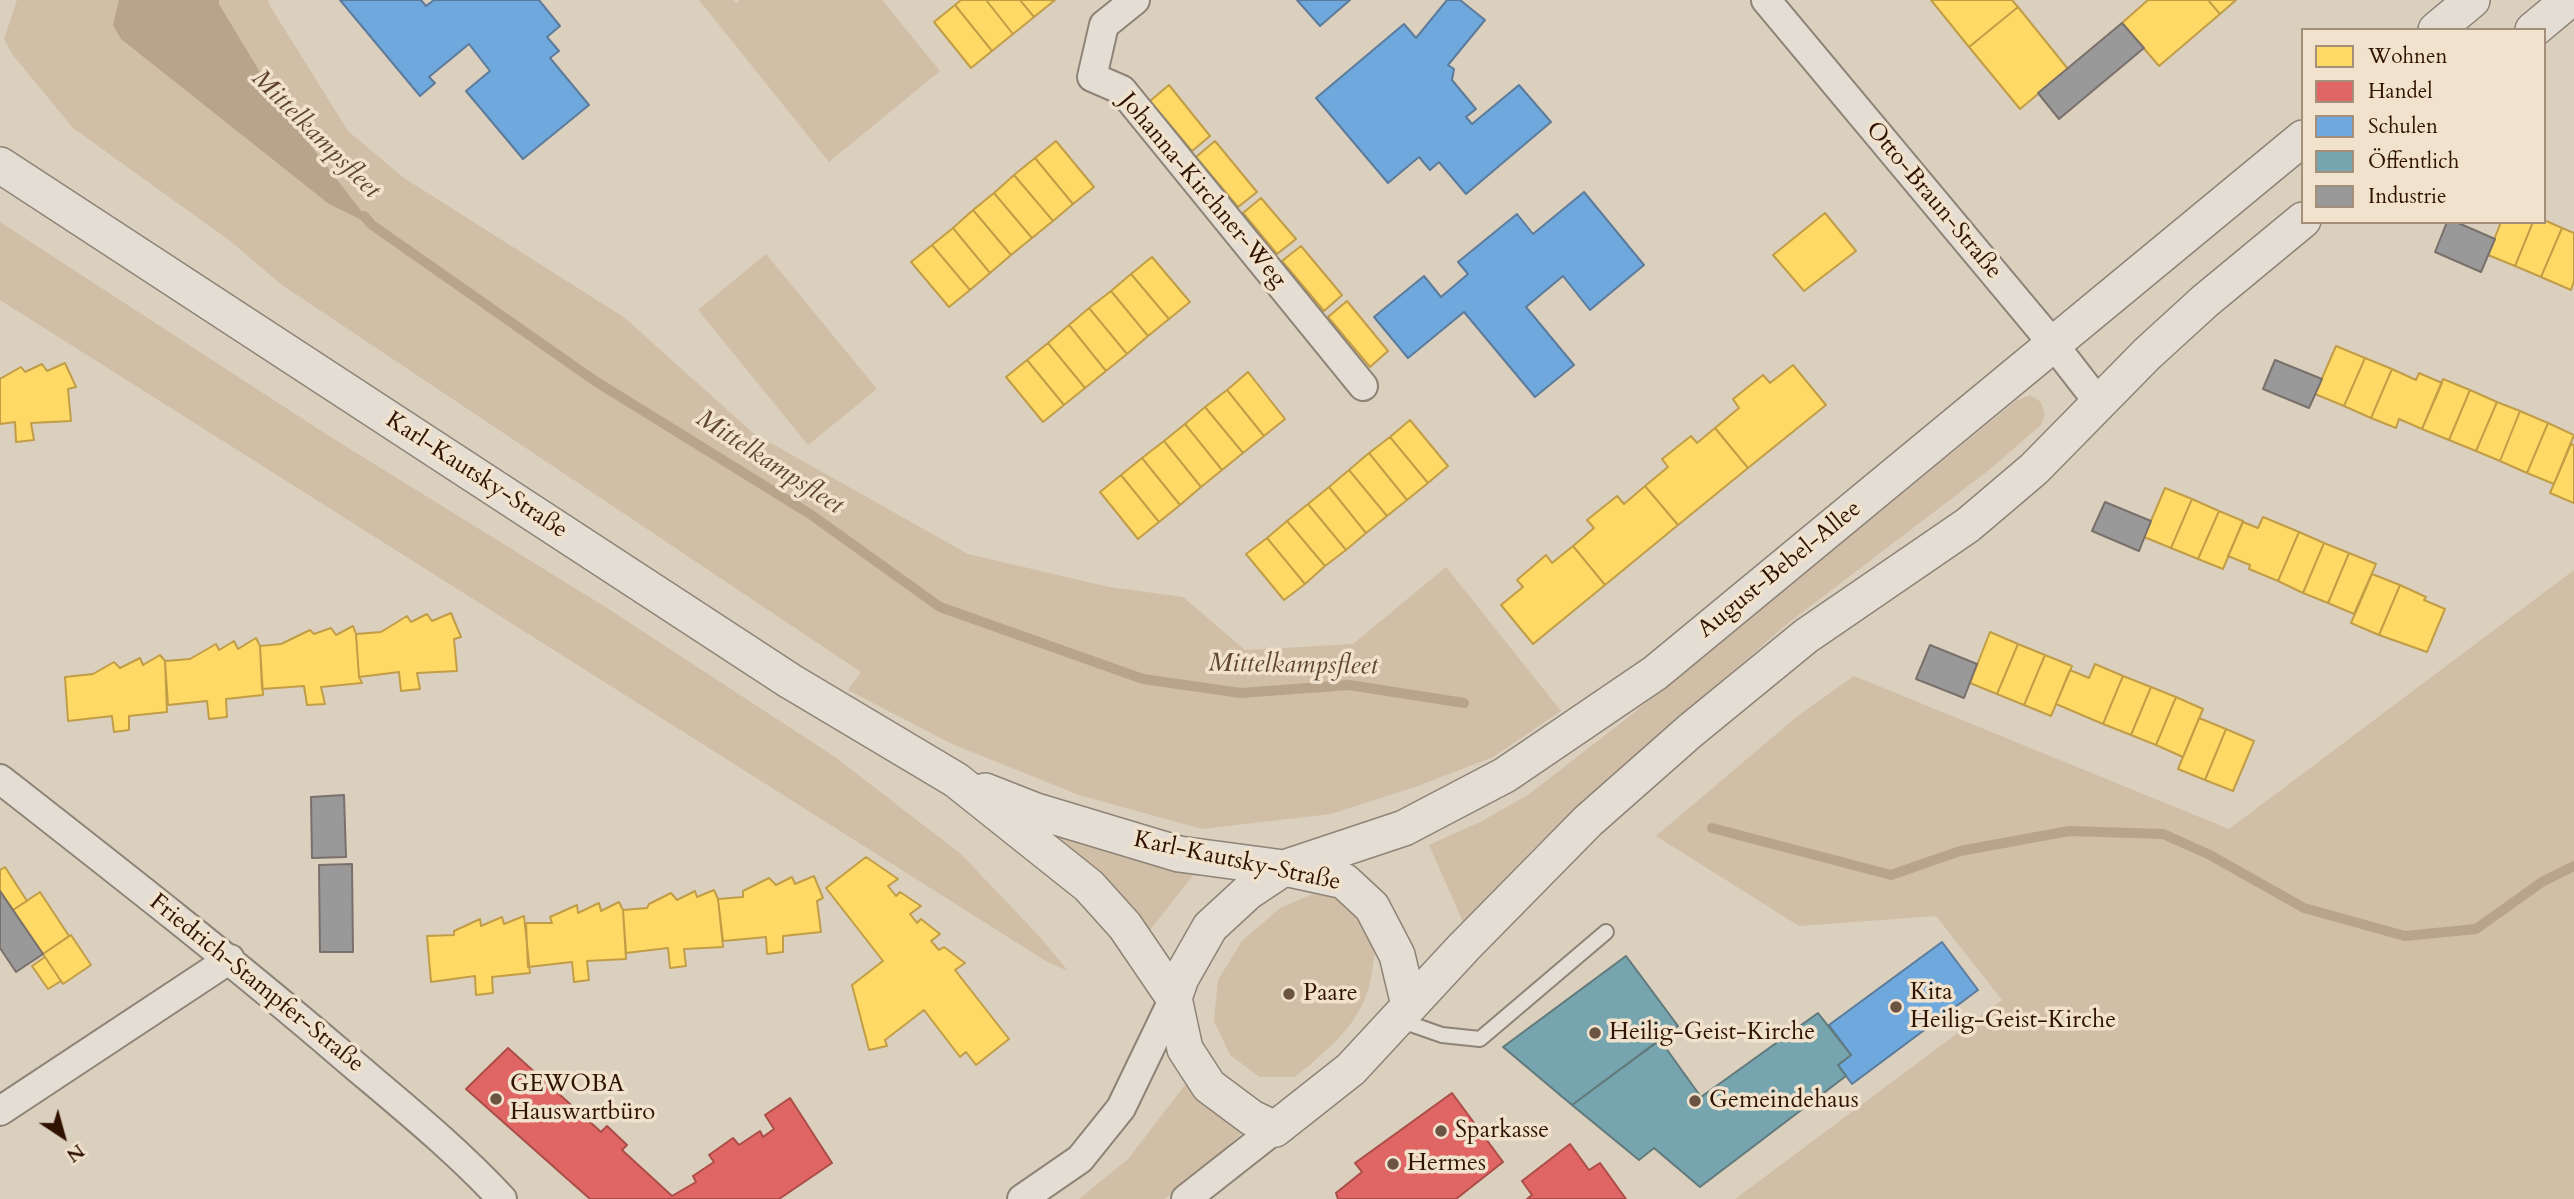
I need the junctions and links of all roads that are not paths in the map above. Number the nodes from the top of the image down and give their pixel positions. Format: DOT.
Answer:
graph roads {
  1 [pos="1135,0"];
  2 [pos="1766,0"];
  3 [pos="2472,0"];
  4 [pos="2569,0"];
  5 [pos="2438,28"];
  6 [pos="2535,28"];
  7 [pos="2301,140"];
  8 [pos="0,165"];
  9 [pos="2301,222"];
  10 [pos="2054,345"];
  11 [pos="1363,386"];
  12 [pos="2099,403"];
  13 [pos="0,779"];
  14 [pos="956,780"];
  15 [pos="1284,868"];
  16 [pos="1606,932"];
  17 [pos="230,959"];
  18 [pos="1174,998"];
  19 [pos="1404,1012"];
  20 [pos="0,1111"];
  21 [pos="1275,1129"];
  22 [pos="502,1199"];
  23 [pos="1022,1199"];
  24 [pos="1186,1199"];
  1 -- 11 [label="street, Johanna-Kirchner-Weg"];
  2 -- 10 [label="street, Otto-Braun-Straße"];
  3 -- 5 [label="street"];
  4 -- 6 [label="street"];
  7 -- 10 [label="street, August-Bebel-Allee"];
  8 -- 14 [label="street, Karl-Kautsky-Straße"];
  9 -- 12 [label="street"];
  10 -- 12 [label="street, Otto-Braun-Straße"];
  10 -- 15 [label="street, August-Bebel-Allee"];
  12 -- 19 [label="street"];
  13 -- 17 [label="street, Friedrich-Stampfer-Straße"];
  14 -- 15 [label="street, Karl-Kautsky-Straße"];
  14 -- 18 [label="street, Karl-Kautsky-Straße"];
  15 -- 18 [label="street, August-Bebel-Allee"];
  15 -- 19 [label="street, Karl-Kautsky-Straße"];
  16 -- 19 [label="lane"];
  17 -- 20 [label="street"];
  17 -- 22 [label="street, Friedrich-Stampfer-Straße"];
  18 -- 21 [label="street, Karl-Kautsky-Straße"];
  18 -- 23 [label="street"];
  19 -- 21 [label="street"];
  21 -- 24 [label="street"];
}
